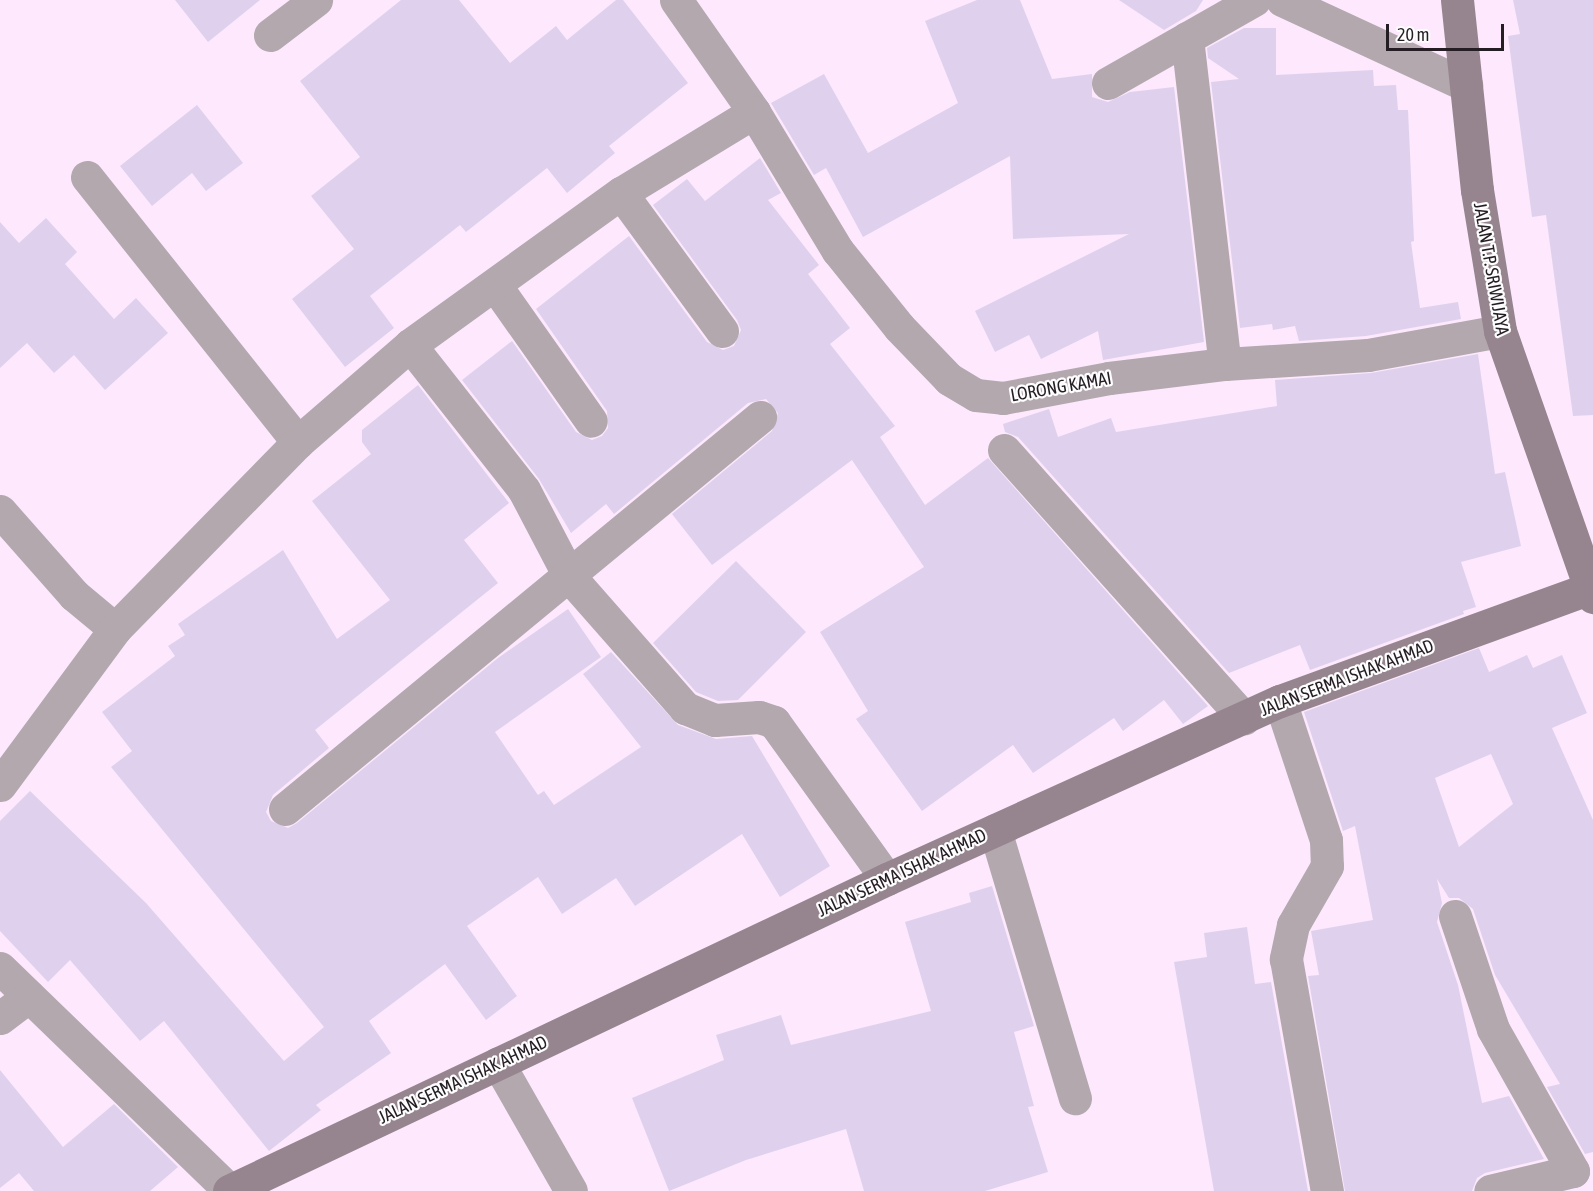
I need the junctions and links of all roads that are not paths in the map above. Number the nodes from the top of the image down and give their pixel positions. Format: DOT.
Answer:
graph roads {
  1 [pos="316,0"];
  2 [pos="676,0"];
  3 [pos="1254,0"];
  4 [pos="1282,0"];
  5 [pos="1457,0"];
  6 [pos="270,35"];
  7 [pos="1187,38"];
  8 [pos="1108,83"];
  9 [pos="1466,85"];
  10 [pos="754,112"];
  11 [pos="87,177"];
  12 [pos="621,193"];
  13 [pos="495,285"];
  14 [pos="722,331"];
  15 [pos="1500,331"];
  16 [pos="410,345"];
  17 [pos="1225,364"];
  18 [pos="760,417"];
  19 [pos="591,420"];
  20 [pos="298,442"];
  21 [pos="1004,450"];
  22 [pos="0,512"];
  23 [pos="568,576"];
  24 [pos="1592,590"];
  25 [pos="115,630"];
  26 [pos="1280,701"];
  27 [pos="1244,718"];
  28 [pos="0,785"];
  29 [pos="285,809"];
  30 [pos="995,830"];
  31 [pos="887,879"];
  32 [pos="1455,916"];
  33 [pos="0,968"];
  34 [pos="29,996"];
  35 [pos="0,1018"];
  36 [pos="498,1063"];
  37 [pos="1075,1098"];
  38 [pos="1584,1176"];
  39 [pos="229,1191"];
  40 [pos="571,1191"];
  41 [pos="1327,1191"];
  42 [pos="1490,1191"];
  1 -- 6 [label="street"];
  2 -- 10 [label="street, LORONG KAMAI"];
  3 -- 7 [label="street"];
  4 -- 9 [label="street"];
  5 -- 9 [label="street, JALAN T.P. SRIWIJAYA"];
  7 -- 8 [label="street"];
  7 -- 17 [label="street"];
  9 -- 15 [label="street, JALAN T.P. SRIWIJAYA"];
  10 -- 12 [label="street"];
  10 -- 17 [label="street, LORONG KAMAI"];
  11 -- 20 [label="street"];
  12 -- 13 [label="street"];
  12 -- 14 [label="street"];
  13 -- 16 [label="street"];
  13 -- 19 [label="street"];
  15 -- 17 [label="street, LORONG KAMAI"];
  15 -- 24 [label="street, JALAN T.P. SRIWIJAYA"];
  16 -- 20 [label="street"];
  16 -- 23 [label="street"];
  18 -- 23 [label="street"];
  20 -- 25 [label="street"];
  21 -- 27 [label="street"];
  22 -- 25 [label="street"];
  23 -- 29 [label="street"];
  23 -- 31 [label="street"];
  24 -- 26 [label="street, JALAN SERMA ISHAK AHMAD"];
  25 -- 28 [label="street"];
  26 -- 27 [label="street, JALAN SERMA ISHAK AHMAD"];
  26 -- 41 [label="street"];
  27 -- 30 [label="street, JALAN SERMA ISHAK AHMAD"];
  30 -- 31 [label="street, JALAN SERMA ISHAK AHMAD"];
  30 -- 37 [label="street"];
  31 -- 36 [label="street, JALAN SERMA ISHAK AHMAD"];
  32 -- 38 [label="street"];
  33 -- 34 [label="street"];
  34 -- 35 [label="street"];
  34 -- 39 [label="street"];
  36 -- 39 [label="street, JALAN SERMA ISHAK AHMAD"];
  36 -- 40 [label="street"];
  38 -- 42 [label="street"];
}
